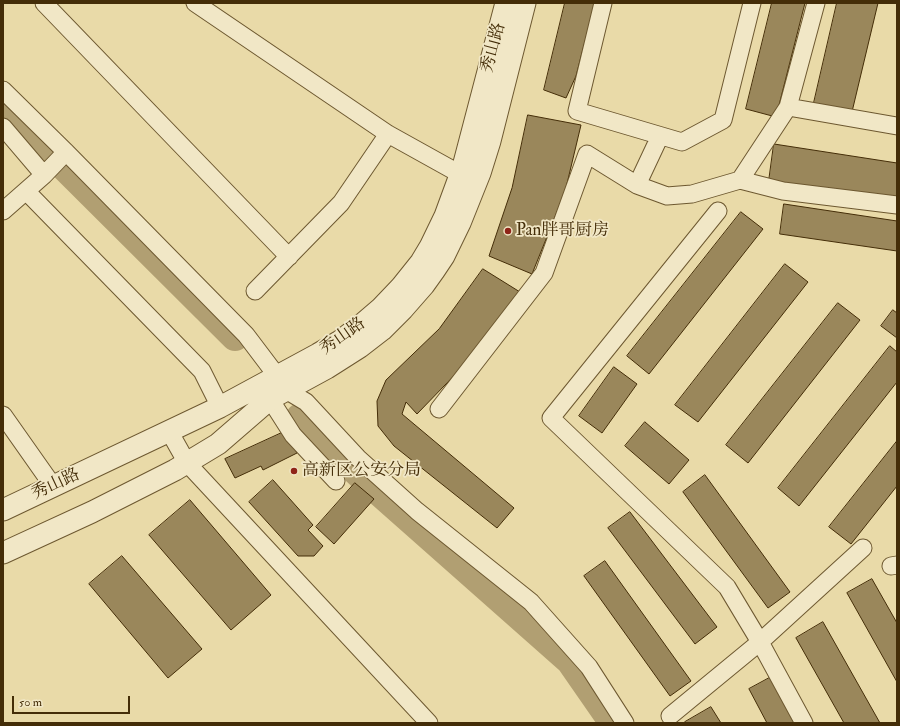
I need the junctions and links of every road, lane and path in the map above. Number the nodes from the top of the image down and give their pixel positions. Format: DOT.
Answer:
graph roads {
  1 [pos="44,3"];
  2 [pos="195,3"];
  3 [pos="506,3"];
  4 [pos="525,3"];
  5 [pos="603,3"];
  6 [pos="752,3"];
  7 [pos="816,3"];
  8 [pos="3,90"];
  9 [pos="788,107"];
  10 [pos="897,126"];
  11 [pos="3,128"];
  12 [pos="388,134"];
  13 [pos="660,136"];
  14 [pos="57,162"];
  15 [pos="460,174"];
  16 [pos="740,180"];
  17 [pos="637,185"];
  18 [pos="26,191"];
  19 [pos="897,205"];
  20 [pos="3,211"];
  21 [pos="718,211"];
  22 [pos="289,257"];
  23 [pos="255,291"];
  24 [pos="278,388"];
  25 [pos="220,407"];
  26 [pos="439,409"];
  27 [pos="3,415"];
  28 [pos="169,431"];
  29 [pos="187,463"];
  30 [pos="336,481"];
  31 [pos="53,486"];
  32 [pos="3,510"];
  33 [pos="863,548"];
  34 [pos="3,553"];
  35 [pos="760,642"];
  36 [pos="670,716"];
  37 [pos="429,723"];
  38 [pos="625,723"];
  39 [pos="804,723"];
  1 -- 22 [label="street"];
  2 -- 12 [label="street"];
  3 -- 15 [label="street, 秀山路"];
  4 -- 24 [label="street, 秀山路"];
  5 -- 13 [label="street"];
  6 -- 13 [label="street"];
  7 -- 9 [label="street"];
  8 -- 14 [label="street"];
  9 -- 10 [label="street"];
  9 -- 16 [label="street"];
  11 -- 14 [label="street"];
  12 -- 15 [label="street"];
  12 -- 22 [label="street"];
  13 -- 17 [label="street"];
  14 -- 18 [label="street"];
  14 -- 24 [label="street"];
  15 -- 24 [label="street, 秀山路"];
  16 -- 17 [label="street"];
  16 -- 19 [label="street"];
  17 -- 26 [label="street"];
  18 -- 20 [label="street"];
  18 -- 25 [label="street"];
  21 -- 35 [label="street"];
  22 -- 23 [label="street"];
  24 -- 25 [label="street, 秀山路"];
  24 -- 29 [label="street"];
  24 -- 30 [label="street"];
  24 -- 38 [label="street"];
  25 -- 28 [label="street, 秀山路"];
  27 -- 31 [label="street"];
  28 -- 29 [label="street"];
  28 -- 31 [label="street, 秀山路"];
  29 -- 34 [label="street"];
  29 -- 37 [label="street"];
  31 -- 32 [label="street, 秀山路"];
  33 -- 35 [label="street"];
  35 -- 36 [label="street"];
  35 -- 39 [label="street"];
}
